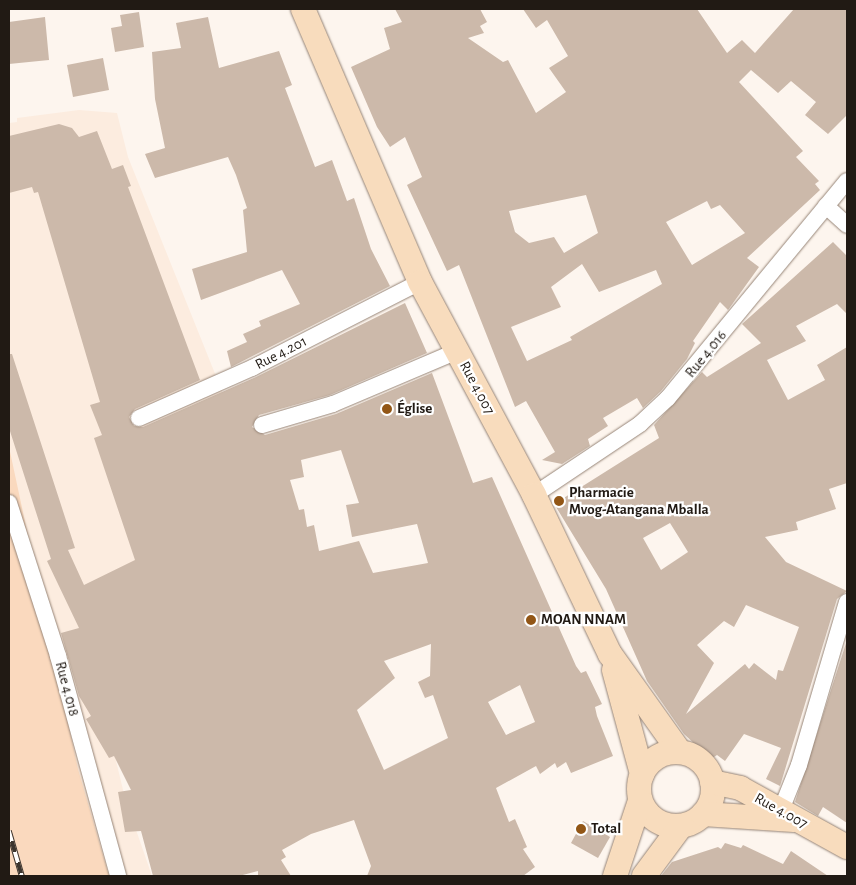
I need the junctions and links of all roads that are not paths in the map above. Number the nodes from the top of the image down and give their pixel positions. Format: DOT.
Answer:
graph roads {
  1 [pos="303,9"];
  2 [pos="847,181"];
  3 [pos="826,206"];
  4 [pos="847,225"];
  5 [pos="420,282"];
  6 [pos="457,351"];
  7 [pos="139,418"];
  8 [pos="262,425"];
  9 [pos="534,495"];
  10 [pos="9,503"];
  11 [pos="847,602"];
  12 [pos="610,654"];
  13 [pos="680,752"];
  14 [pos="642,774"];
  15 [pos="712,782"];
  16 [pos="640,800"];
  17 [pos="703,814"];
  18 [pos="789,815"];
  19 [pos="681,826"];
  20 [pos="847,847"];
  21 [pos="118,876"];
  22 [pos="615,876"];
  23 [pos="644,876"];
  1 -- 5 [label="main road, Rue 4.007"];
  2 -- 3 [label="street, Rue 4.016"];
  3 -- 4 [label="street"];
  3 -- 9 [label="street, Rue 4.016"];
  5 -- 6 [label="main road, Rue 4.007"];
  5 -- 7 [label="street, Rue 4.201"];
  6 -- 8 [label="street"];
  6 -- 9 [label="main road, Rue 4.007"];
  9 -- 12 [label="main road, Rue 4.007"];
  10 -- 21 [label="street, Rue 4.018"];
  11 -- 18 [label="street"];
  12 -- 13 [label="main road, Rue 4.007"];
  12 -- 14 [label="main road"];
  13 -- 14 [label="main road"];
  13 -- 15 [label="main road"];
  14 -- 16 [label="main road"];
  15 -- 17 [label="main road"];
  15 -- 18 [label="main road, Rue 4.007"];
  16 -- 19 [label="main road"];
  16 -- 22 [label="main road"];
  17 -- 18 [label="main road"];
  17 -- 19 [label="main road"];
  18 -- 20 [label="main road, Rue 4.007"];
  19 -- 23 [label="main road"];
}
